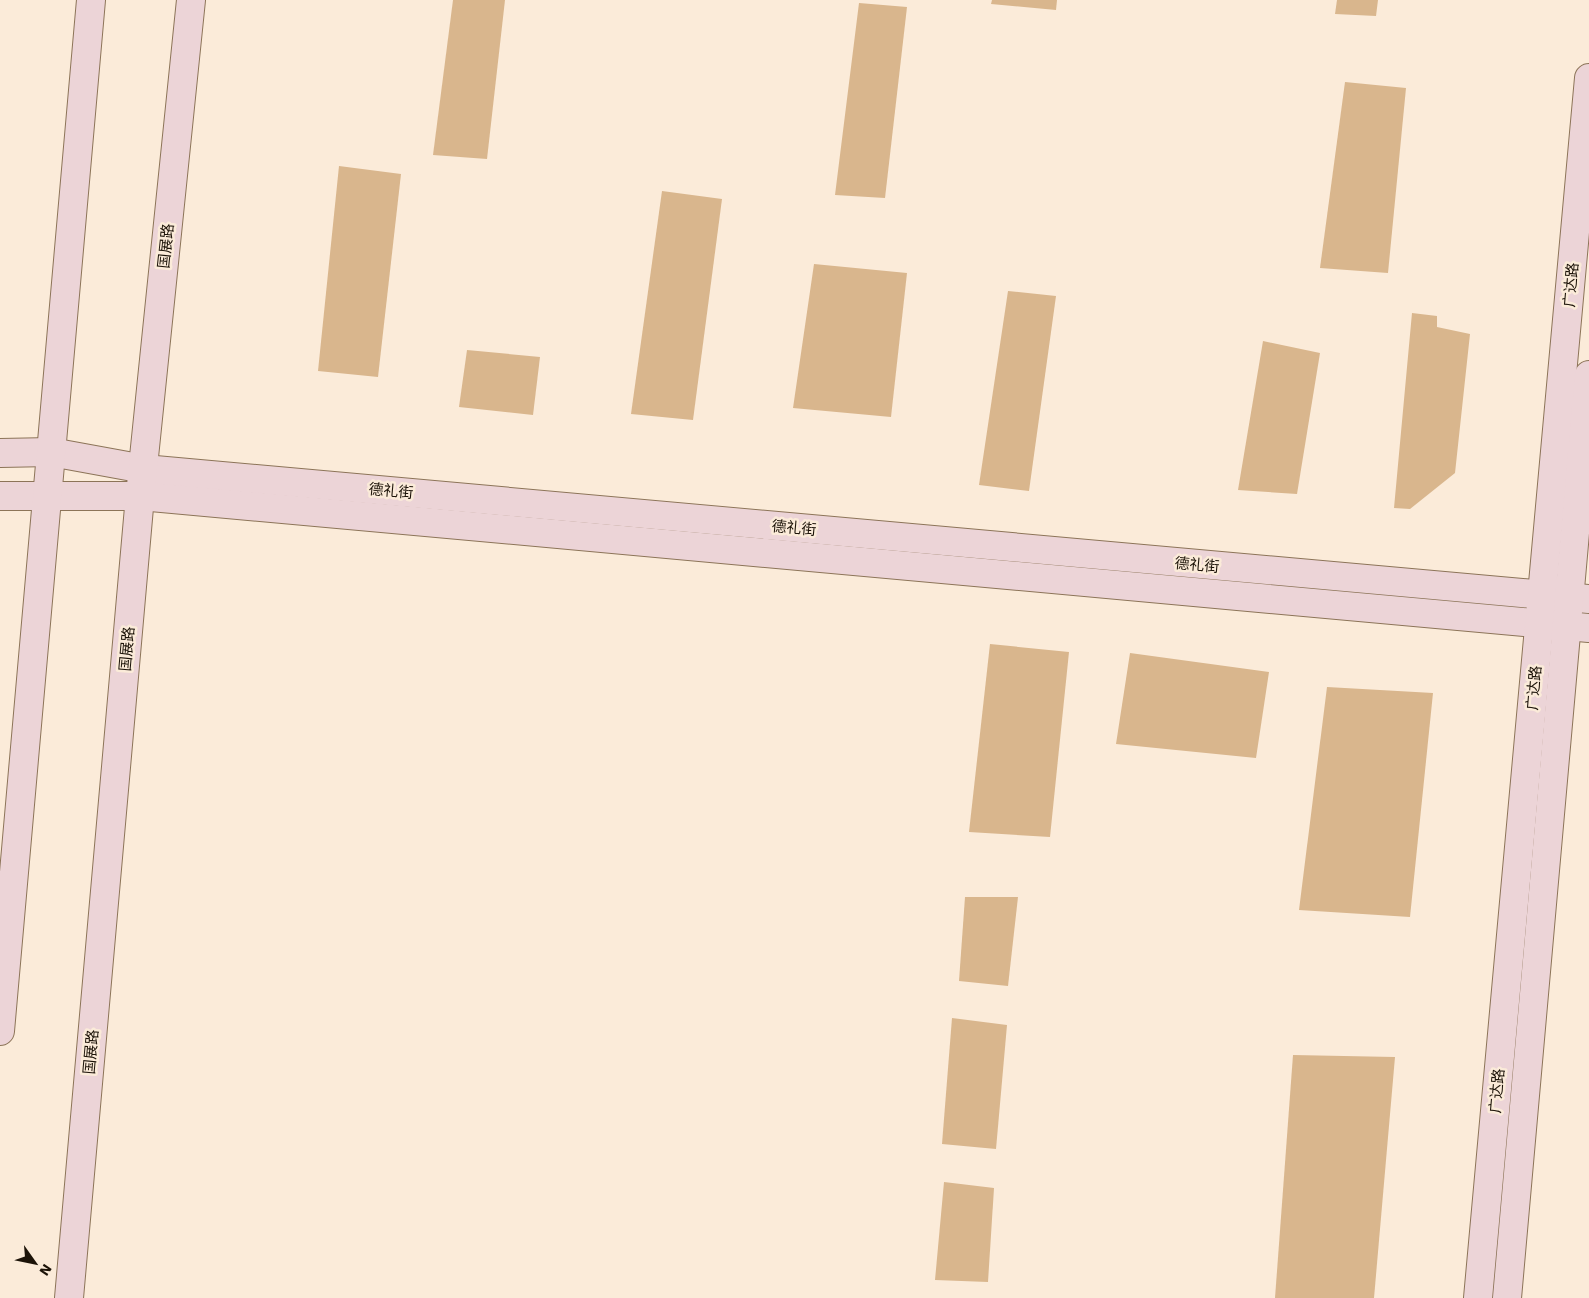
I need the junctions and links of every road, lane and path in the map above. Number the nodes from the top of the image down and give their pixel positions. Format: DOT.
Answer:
graph roads {
  1 [pos="91,0"];
  2 [pos="191,0"];
  3 [pos="1589,78"];
  4 [pos="1589,375"];
  5 [pos="51,452"];
  6 [pos="0,453"];
  7 [pos="144,469"];
  8 [pos="46,495"];
  9 [pos="0,496"];
  10 [pos="140,496"];
  11 [pos="1580,598"];
  12 [pos="1541,610"];
  13 [pos="1579,627"];
  14 [pos="0,1031"];
  15 [pos="69,1298"];
  16 [pos="1478,1298"];
  17 [pos="1506,1298"];
  1 -- 5 [label="main road"];
  2 -- 7 [label="main road, 国展路"];
  3 -- 12 [label="main road, 广达路"];
  4 -- 11 [label="main road, 广达路"];
  5 -- 6 [label="main road, 德礼街"];
  5 -- 7 [label="main road, 德礼街"];
  5 -- 8 [label="main road"];
  7 -- 10 [label="main road, 国展路"];
  7 -- 12 [label="main road, 德礼街"];
  8 -- 9 [label="main road, 德礼街"];
  8 -- 10 [label="main road, 德礼街"];
  8 -- 14 [label="main road"];
  10 -- 12 [label="main road, 德礼街"];
  10 -- 15 [label="main road, 国展路"];
  11 -- 12 [label="main road, 德礼街"];
  11 -- 13 [label="main road, 广达路"];
  12 -- 13 [label="main road, 德礼街"];
  12 -- 16 [label="main road, 广达路"];
  13 -- 17 [label="main road, 广达路"];
}
